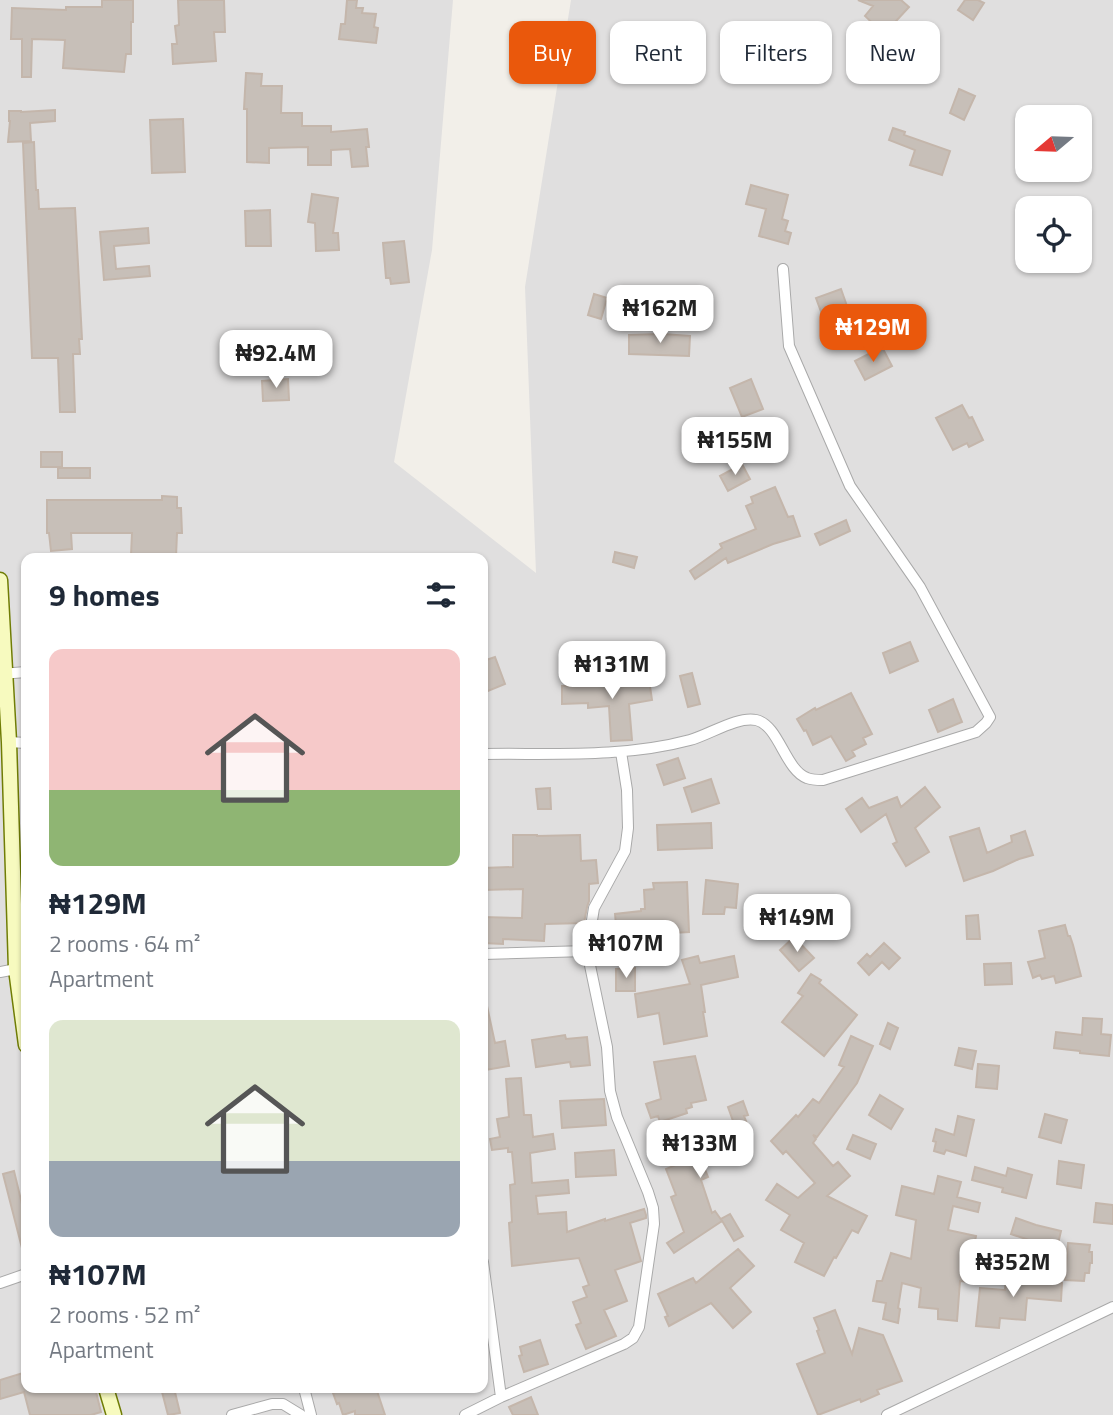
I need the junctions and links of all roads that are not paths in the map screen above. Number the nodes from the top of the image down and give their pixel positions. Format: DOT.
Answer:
graph roads {
  1 [pos="783,269"];
  2 [pos="0,580"];
  3 [pos="21,672"];
  4 [pos="2,673"];
  5 [pos="9,742"];
  6 [pos="21,743"];
  7 [pos="621,752"];
  8 [pos="488,754"];
  9 [pos="587,951"];
  10 [pos="488,954"];
  11 [pos="16,969"];
  12 [pos="0,972"];
  13 [pos="21,1007"];
  14 [pos="21,1276"];
  15 [pos="0,1283"];
  16 [pos="488,1300"];
  17 [pos="1113,1307"];
  18 [pos="107,1393"];
  19 [pos="305,1393"];
  20 [pos="501,1397"];
  21 [pos="114,1415"];
  22 [pos="232,1415"];
  23 [pos="301,1415"];
  24 [pos="311,1415"];
  25 [pos="466,1415"];
  26 [pos="887,1415"];
  1 -- 7 [label="street"];
  2 -- 4 [label="main road"];
  3 -- 4 [label="street"];
  4 -- 5 [label="main road"];
  5 -- 6 [label="street"];
  5 -- 11 [label="main road"];
  7 -- 8 [label="street"];
  7 -- 9 [label="street"];
  9 -- 10 [label="street"];
  9 -- 20 [label="street"];
  11 -- 12 [label="street"];
  11 -- 13 [label="main road"];
  14 -- 15 [label="street"];
  16 -- 20 [label="street"];
  17 -- 26 [label="street"];
  18 -- 21 [label="main road"];
  19 -- 24 [label="street"];
  20 -- 25 [label="street"];
  22 -- 23 [label="street"];
}
